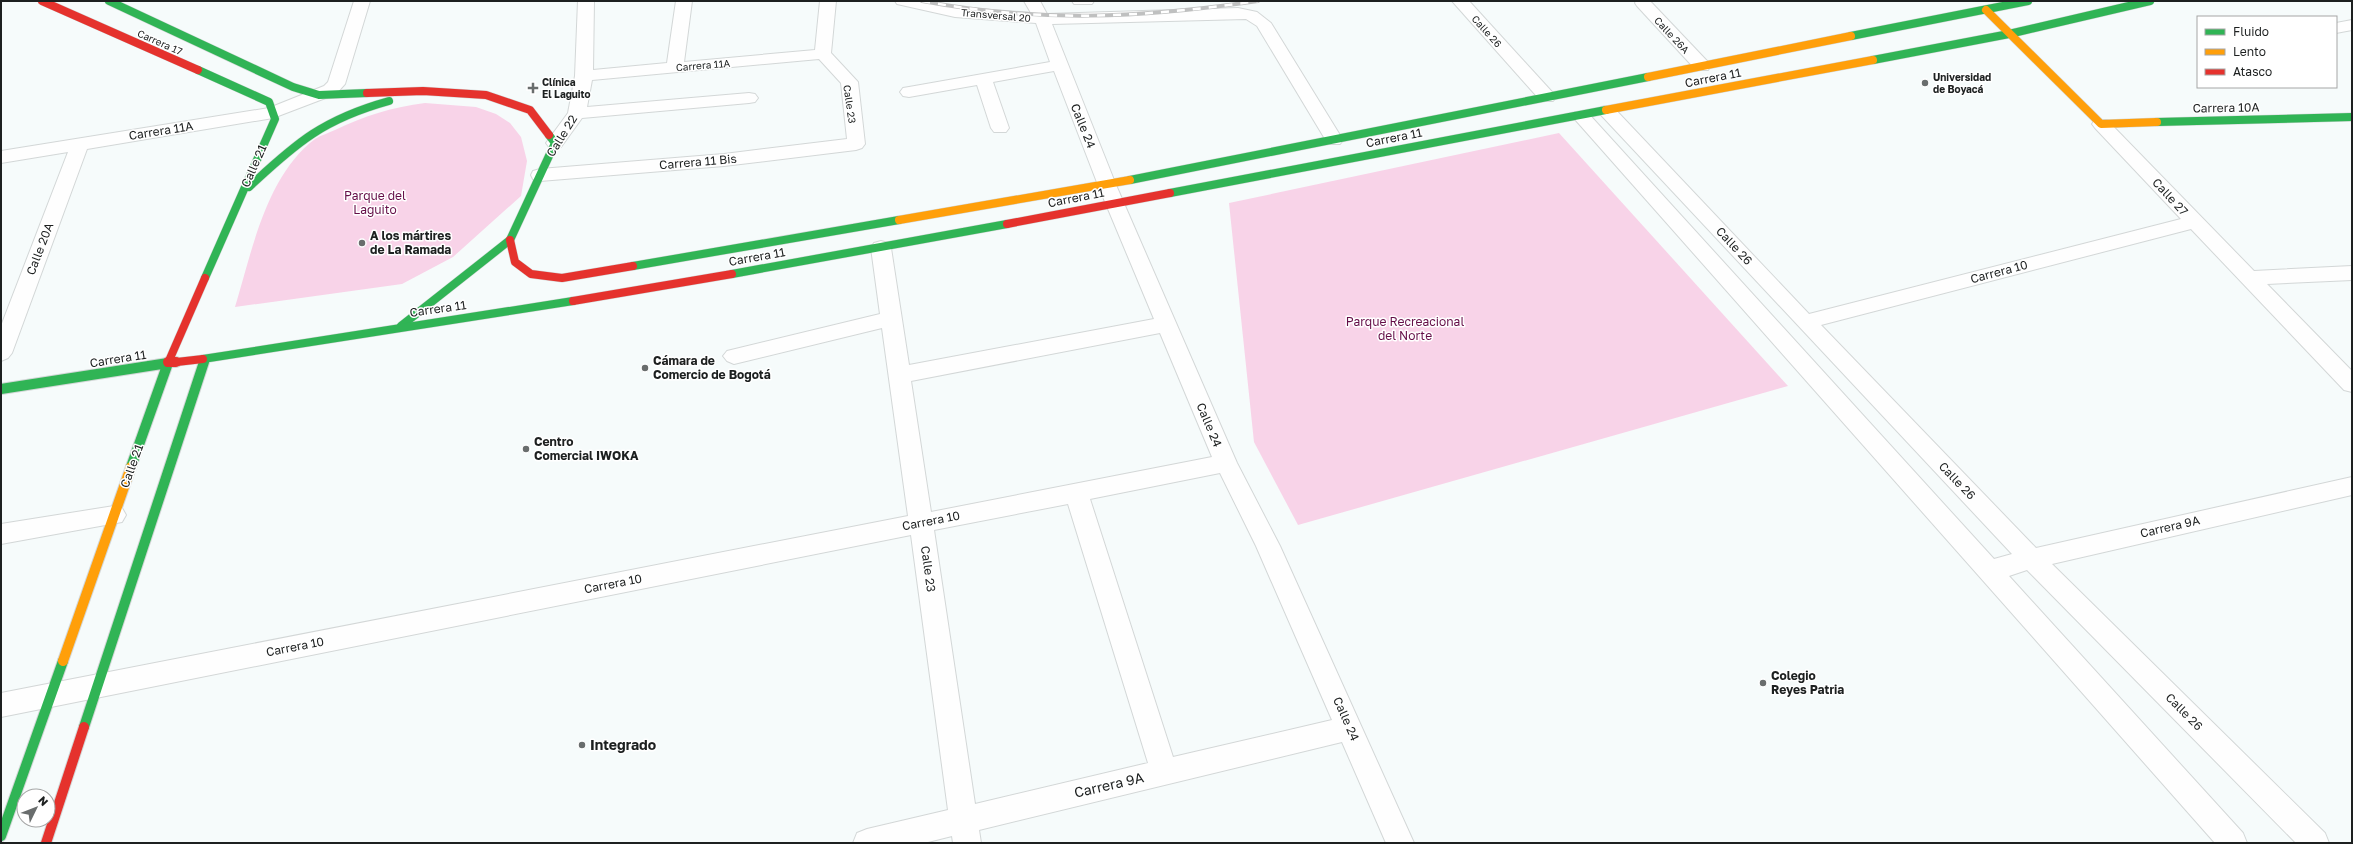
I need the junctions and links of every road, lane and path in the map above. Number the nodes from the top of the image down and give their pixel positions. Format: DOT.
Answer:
graph roads {
  1 [pos="42,1"];
  2 [pos="109,1"];
  3 [pos="362,1"];
  4 [pos="586,1"];
  5 [pos="684,1"];
  6 [pos="828,1"];
  7 [pos="903,1"];
  8 [pos="1032,1"];
  9 [pos="1080,1"];
  10 [pos="1086,1"];
  11 [pos="1460,1"];
  12 [pos="2028,1"];
  13 [pos="2150,1"];
  14 [pos="1643,3"];
  15 [pos="1986,10"];
  16 [pos="1042,19"];
  17 [pos="2352,25"];
  18 [pos="2337,28"];
  19 [pos="2009,34"];
  20 [pos="823,54"];
  21 [pos="1059,66"];
  22 [pos="1702,66"];
  23 [pos="675,67"];
  24 [pos="584,76"];
  25 [pos="984,79"];
  26 [pos="423,91"];
  27 [pos="909,92"];
  28 [pos="317,94"];
  29 [pos="1547,97"];
  30 [pos="749,98"];
  31 [pos="271,108"];
  32 [pos="1607,111"];
  33 [pos="577,113"];
  34 [pos="1581,116"];
  35 [pos="2352,117"];
  36 [pos="2101,124"];
  37 [pos="1000,128"];
  38 [pos="1334,140"];
  39 [pos="555,143"];
  40 [pos="80,144"];
  41 [pos="856,144"];
  42 [pos="1,157"];
  43 [pos="540,175"];
  44 [pos="242,193"];
  45 [pos="1110,194"];
  46 [pos="2193,222"];
  47 [pos="510,240"];
  48 [pos="881,248"];
  49 [pos="2352,273"];
  50 [pos="2251,278"];
  51 [pos="891,319"];
  52 [pos="1805,322"];
  53 [pos="1166,324"];
  54 [pos="400,327"];
  55 [pos="1,353"];
  56 [pos="734,356"];
  57 [pos="205,360"];
  58 [pos="168,363"];
  59 [pos="899,375"];
  60 [pos="2352,384"];
  61 [pos="1,390"];
  62 [pos="1226,463"];
  63 [pos="2352,486"];
  64 [pos="1076,493"];
  65 [pos="114,515"];
  66 [pos="921,523"];
  67 [pos="1,534"];
  68 [pos="2031,559"];
  69 [pos="1989,572"];
  70 [pos="98,686"];
  71 [pos="51,695"];
  72 [pos="1,705"];
  73 [pos="1350,728"];
  74 [pos="1164,772"];
  75 [pos="966,831"];
  76 [pos="1,836"];
  77 [pos="46,843"];
  78 [pos="867,843"];
  79 [pos="1400,843"];
  80 [pos="2233,843"];
  81 [pos="2315,843"];
  1 -- 31 [label="main road, Carrera 17"];
  2 -- 28 [label="main road, Carrera 17"];
  3 -- 28 [label="street"];
  4 -- 24 [label="street, Calle 22"];
  5 -- 23 [label="street"];
  6 -- 20 [label="street"];
  7 -- 16 [label="street, Transversal 20"];
  8 -- 16 [label="street, Calle 24"];
  9 -- 10 [label="street"];
  11 -- 29 [label="street, Calle 26"];
  12 -- 15 [label="main road, Carrera 11"];
  13 -- 19 [label="main road, Carrera 11"];
  14 -- 22 [label="street, Calle 26A"];
  15 -- 19 [label="main road, Calle 27"];
  15 -- 22 [label="main road, Carrera 11"];
  16 -- 21 [label="street, Calle 24"];
  16 -- 38 [label="street, Transversal 20"];
  17 -- 18 [label="street"];
  19 -- 32 [label="main road, Carrera 11"];
  19 -- 36 [label="main road, Calle 27"];
  20 -- 23 [label="street, Carrera 11A"];
  20 -- 41 [label="street, Calle 23"];
  21 -- 25 [label="street"];
  21 -- 45 [label="street, Calle 24"];
  22 -- 29 [label="main road, Carrera 11"];
  23 -- 24 [label="street, Carrera 11A"];
  24 -- 33 [label="street, Calle 22"];
  25 -- 27 [label="street"];
  25 -- 37 [label="street"];
  26 -- 28 [label="main road, Carrera 17"];
  26 -- 39 [label="main road"];
  26 -- 44 [label="main road"];
  28 -- 31 [label="street, Carrera 11A"];
  29 -- 38 [label="main road, Carrera 11"];
  30 -- 33 [label="street"];
  31 -- 40 [label="street, Carrera 11A"];
  31 -- 44 [label="main road, Calle 21"];
  32 -- 34 [label="main road, Carrera 11"];
  32 -- 52 [label="street, Calle 26"];
  33 -- 39 [label="street, Calle 22"];
  34 -- 45 [label="main road, Carrera 11"];
  34 -- 69 [label="street"];
  35 -- 36 [label="main road, Carrera 10A"];
  36 -- 46 [label="street, Calle 27"];
  38 -- 45 [label="main road, Carrera 11"];
  39 -- 43 [label="main road, Calle 22"];
  40 -- 42 [label="street, Carrera 11A"];
  40 -- 55 [label="street, Calle 20A"];
  41 -- 43 [label="street, Carrera 11 Bis"];
  43 -- 47 [label="main road, Calle 22"];
  44 -- 58 [label="main road, Calle 21"];
  45 -- 47 [label="main road, Carrera 11"];
  45 -- 48 [label="main road, Carrera 11"];
  45 -- 53 [label="street, Calle 24"];
  46 -- 50 [label="street, Calle 27"];
  46 -- 52 [label="street, Carrera 10"];
  47 -- 54 [label="main road"];
  48 -- 51 [label="street, Calle 23"];
  48 -- 54 [label="main road, Carrera 11"];
  49 -- 50 [label="street"];
  50 -- 60 [label="street, Calle 27"];
  51 -- 56 [label="street"];
  51 -- 59 [label="street, Calle 23"];
  52 -- 68 [label="street, Calle 26"];
  53 -- 59 [label="street"];
  53 -- 62 [label="street, Calle 24"];
  54 -- 57 [label="main road, Carrera 11"];
  57 -- 58 [label="main road, Carrera 11"];
  57 -- 70 [label="main road"];
  58 -- 61 [label="main road, Carrera 11"];
  58 -- 65 [label="main road, Calle 21"];
  59 -- 66 [label="street, Calle 23"];
  62 -- 64 [label="street, Carrera 10"];
  62 -- 73 [label="street, Calle 24"];
  63 -- 68 [label="street, Carrera 9A"];
  64 -- 66 [label="street, Carrera 10"];
  64 -- 74 [label="street"];
  65 -- 67 [label="street"];
  65 -- 71 [label="main road, Calle 21"];
  66 -- 70 [label="street, Carrera 10"];
  66 -- 75 [label="street, Calle 23"];
  68 -- 69 [label="street, Carrera 9A"];
  68 -- 81 [label="street, Calle 26"];
  69 -- 80 [label="street"];
  70 -- 71 [label="street, Carrera 10"];
  70 -- 77 [label="main road"];
  71 -- 72 [label="street, Carrera 10"];
  71 -- 76 [label="main road, Calle 21"];
  73 -- 74 [label="street, Carrera 9A"];
  73 -- 79 [label="street, Calle 24"];
  74 -- 75 [label="street, Carrera 9A"];
  75 -- 78 [label="street, Carrera 9A"];
}
